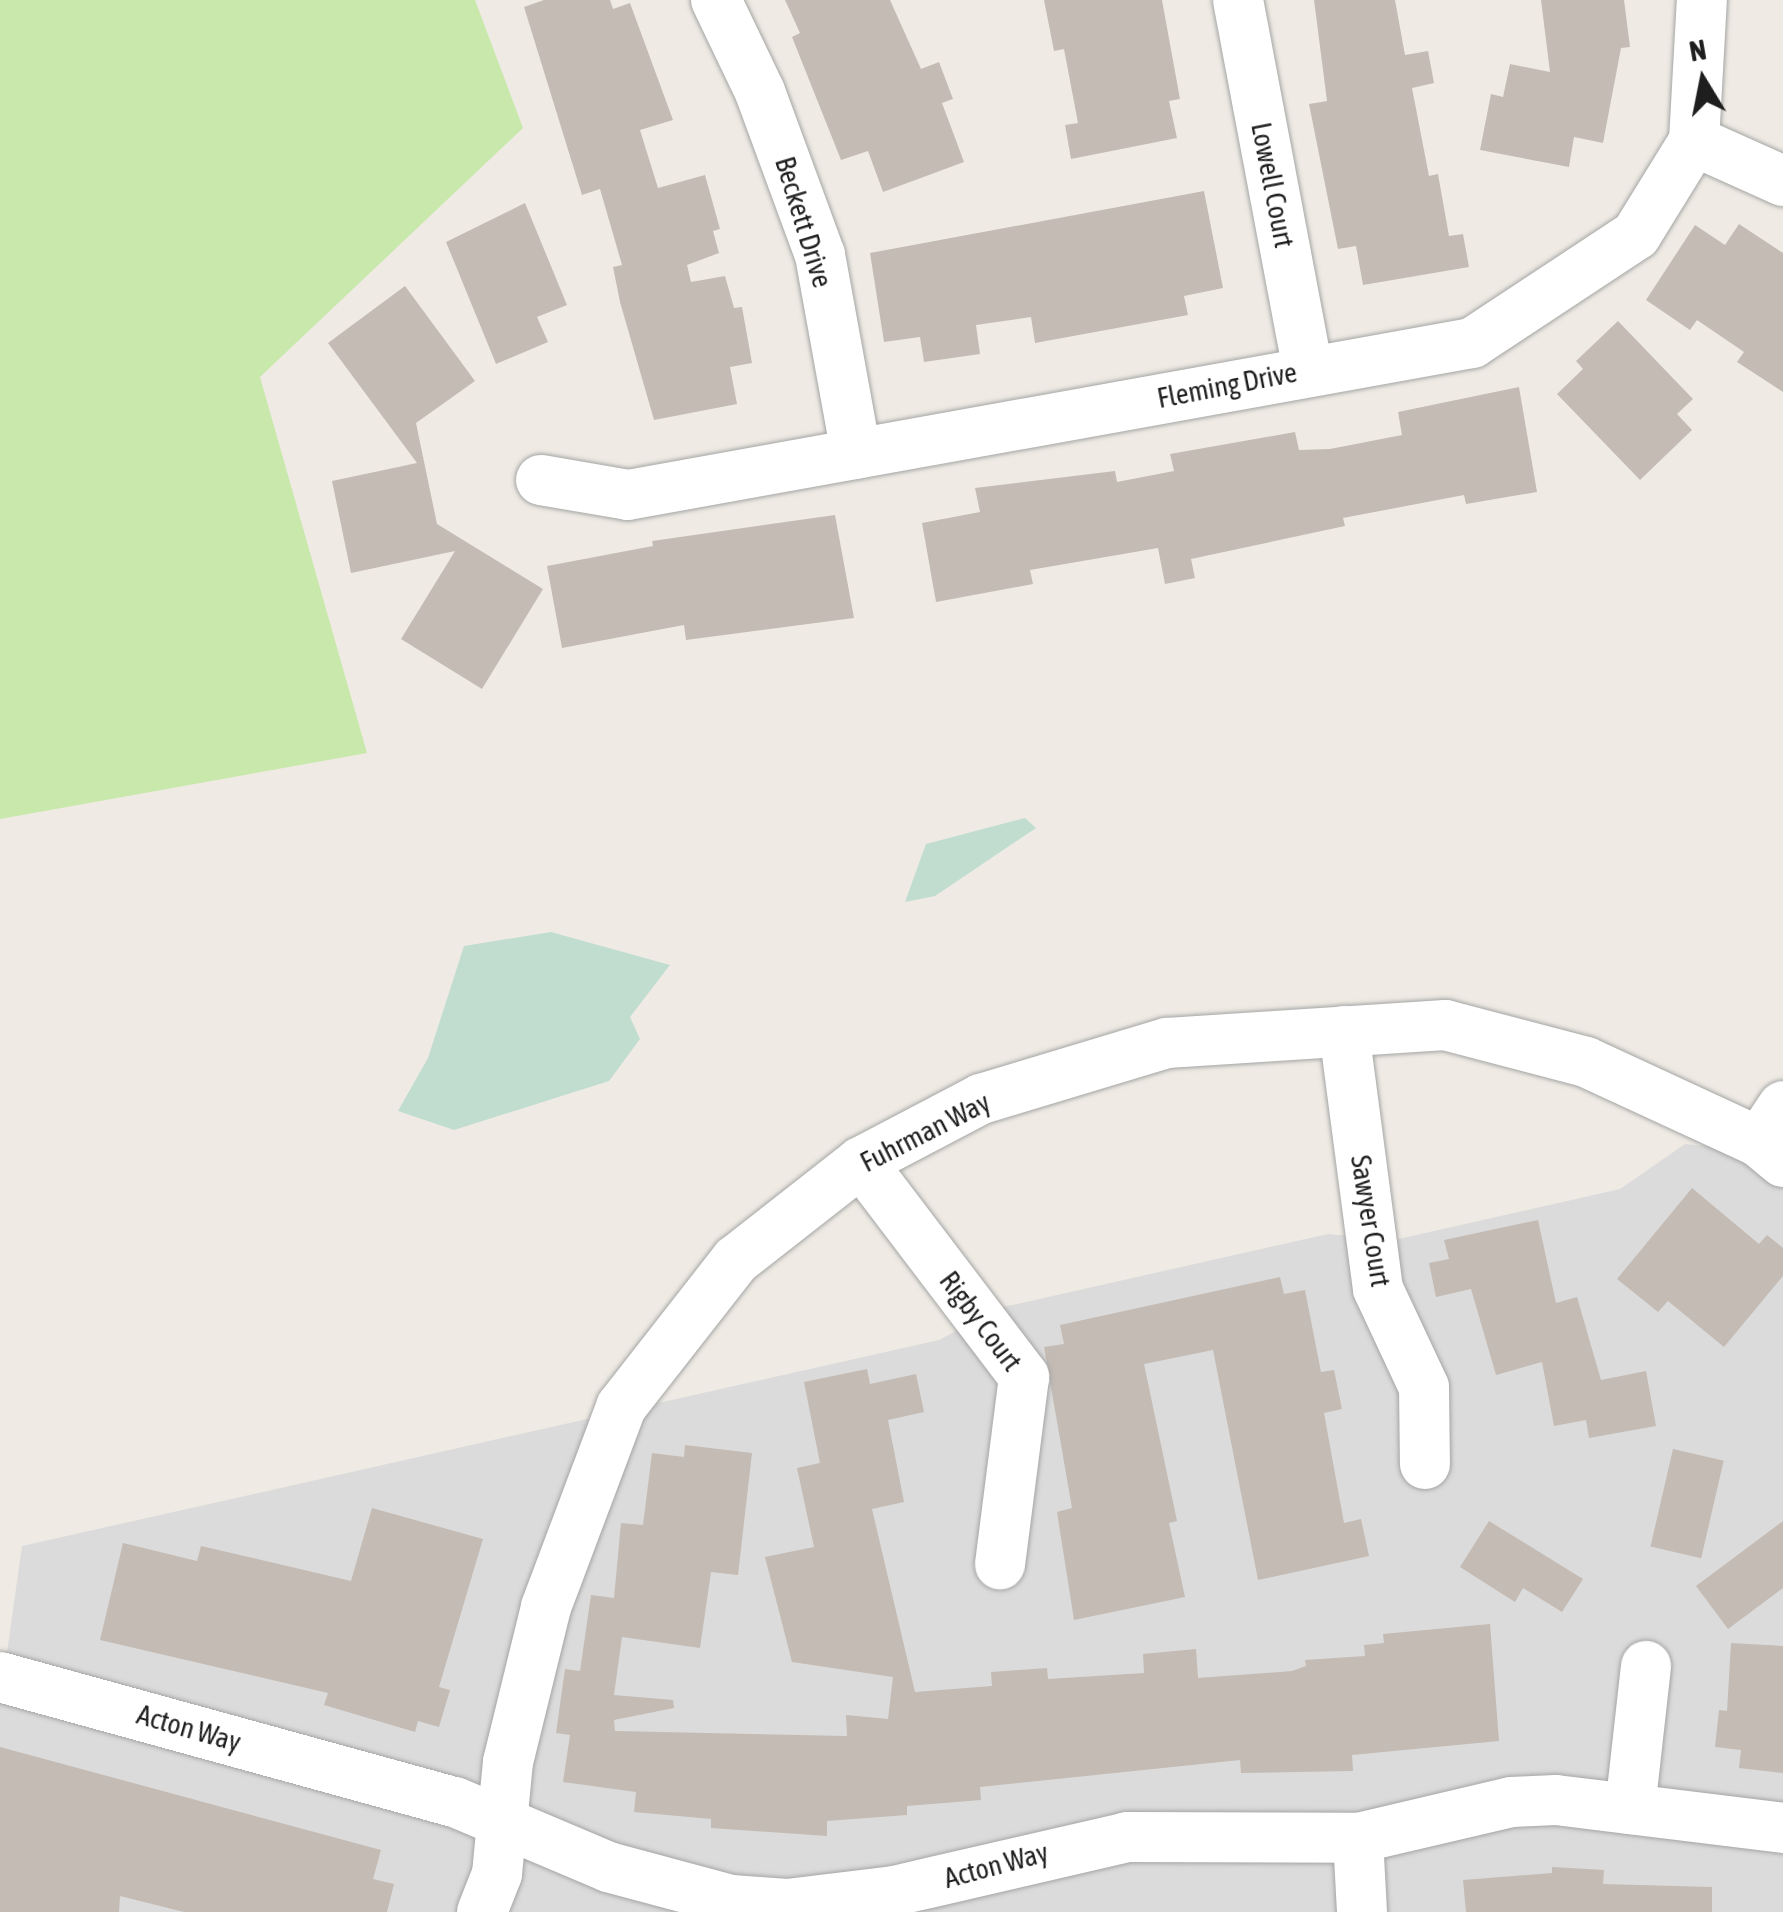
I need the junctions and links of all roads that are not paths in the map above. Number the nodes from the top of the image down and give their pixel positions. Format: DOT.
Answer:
graph roads {
  1 [pos="716,0"];
  2 [pos="1238,0"];
  3 [pos="1702,0"];
  4 [pos="1694,141"];
  5 [pos="1783,181"];
  6 [pos="1308,370"];
  7 [pos="856,454"];
  8 [pos="541,480"];
  9 [pos="1344,1031"];
  10 [pos="1775,1137"];
  11 [pos="861,1162"];
  12 [pos="1425,1464"];
  13 [pos="1000,1564"];
  14 [pos="1646,1666"];
  15 [pos="0,1677"];
  16 [pos="1630,1809"];
  17 [pos="502,1818"];
  18 [pos="1783,1828"];
  19 [pos="1358,1838"];
  20 [pos="954,1895"];
  21 [pos="482,1912"];
  22 [pos="1362,1912"];
  1 -- 7 [label="street, Beckett Drive"];
  2 -- 6 [label="street, Lowell Court"];
  3 -- 4 [label="street, Fleming Drive"];
  4 -- 5 [label="street"];
  4 -- 6 [label="street, Fleming Drive"];
  6 -- 7 [label="street, Fleming Drive"];
  7 -- 8 [label="street, Fleming Drive"];
  9 -- 10 [label="street, Fuhrman Way"];
  9 -- 11 [label="street, Fuhrman Way"];
  9 -- 12 [label="street, Sawyer Court"];
  11 -- 13 [label="street, Rigby Court"];
  11 -- 17 [label="street, Fuhrman Way"];
  14 -- 16 [label="street"];
  15 -- 17 [label="street, Acton Way"];
  16 -- 18 [label="street, Acton Way"];
  16 -- 19 [label="street, Acton Way"];
  17 -- 20 [label="street, Acton Way"];
  17 -- 21 [label="street, Fuhrman Way"];
  19 -- 20 [label="street, Acton Way"];
  19 -- 22 [label="street"];
}
